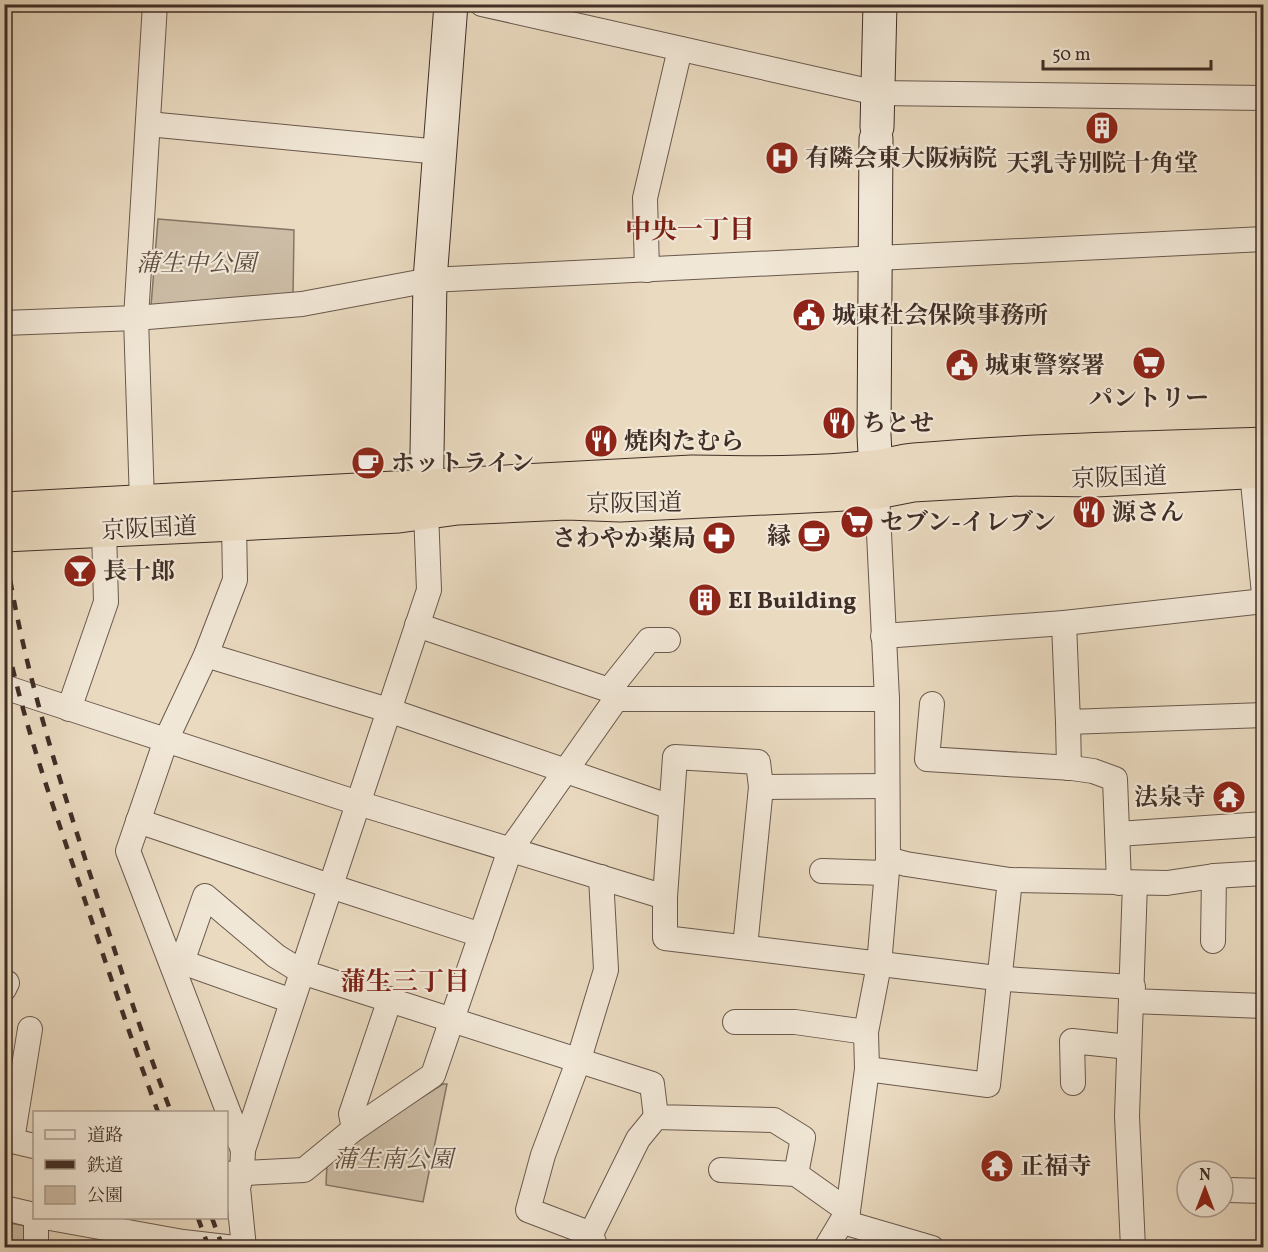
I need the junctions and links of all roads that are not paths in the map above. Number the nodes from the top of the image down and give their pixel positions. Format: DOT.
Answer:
graph roads {
  1 [pos="155,4"];
  2 [pos="451,4"];
  3 [pos="482,4"];
  4 [pos="880,4"];
  5 [pos="680,49"];
  6 [pos="877,93"];
  7 [pos="1263,98"];
  8 [pos="148,124"];
  9 [pos="440,152"];
  10 [pos="1263,239"];
  11 [pos="874,257"];
  12 [pos="647,270"];
  13 [pos="430,280"];
  14 [pos="136,318"];
  15 [pos="4,323"];
  16 [pos="1260,462"];
  17 [pos="876,479"];
  18 [pos="427,498"];
  19 [pos="142,502"];
  20 [pos="4,509"];
  21 [pos="234,524"];
  22 [pos="104,530"];
  23 [pos="4,535"];
  24 [pos="1263,594"];
  25 [pos="1263,601"];
  26 [pos="1064,623"];
  27 [pos="417,625"];
  28 [pos="883,636"];
  29 [pos="668,640"];
  30 [pos="206,655"];
  31 [pos="4,687"];
  32 [pos="613,695"];
  33 [pos="887,699"];
  34 [pos="932,704"];
  35 [pos="69,709"];
  36 [pos="388,710"];
  37 [pos="1263,715"];
  38 [pos="1068,722"];
  39 [pos="166,740"];
  40 [pos="1069,768"];
  41 [pos="565,771"];
  42 [pos="886,786"];
  43 [pos="761,787"];
  44 [pos="358,803"];
  45 [pos="670,807"];
  46 [pos="138,821"];
  47 [pos="1263,824"];
  48 [pos="1118,834"];
  49 [pos="510,850"];
  50 [pos="887,866"];
  51 [pos="822,871"];
  52 [pos="1263,873"];
  53 [pos="1214,876"];
  54 [pos="601,877"];
  55 [pos="1010,880"];
  56 [pos="1127,883"];
  57 [pos="330,886"];
  58 [pos="665,897"];
  59 [pos="481,934"];
  60 [pos="1213,940"];
  61 [pos="745,947"];
  62 [pos="177,963"];
  63 [pos="879,965"];
  64 [pos="302,972"];
  65 [pos="998,979"];
  66 [pos="1132,994"];
  67 [pos="390,999"];
  68 [pos="292,1001"];
  69 [pos="1263,1006"];
  70 [pos="453,1019"];
  71 [pos="735,1022"];
  72 [pos="30,1029"];
  73 [pos="866,1032"];
  74 [pos="1129,1047"];
  75 [pos="578,1062"];
  76 [pos="867,1069"];
  77 [pos="1073,1083"];
  78 [pos="221,1111"];
  79 [pos="656,1117"];
  80 [pos="354,1129"];
  81 [pos="228,1135"];
  82 [pos="17,1141"];
  83 [pos="237,1165"];
  84 [pos="721,1170"];
  85 [pos="796,1174"];
  86 [pos="1235,1190"];
  87 [pos="1263,1191"];
  88 [pos="4,1208"];
  89 [pos="33,1215"];
  90 [pos="845,1217"];
  91 [pos="35,1219"];
  92 [pos="56,1219"];
  93 [pos="593,1241"];
  94 [pos="36,1248"];
  95 [pos="235,1248"];
  96 [pos="244,1248"];
  97 [pos="826,1248"];
  98 [pos="933,1248"];
  99 [pos="1133,1248"];
  1 -- 8 [label="street"];
  2 -- 9 [label="street"];
  3 -- 5 [label="street"];
  4 -- 6 [label="street"];
  5 -- 6 [label="street"];
  5 -- 12 [label="street"];
  6 -- 7 [label="street"];
  6 -- 11 [label="street"];
  8 -- 9 [label="street"];
  8 -- 14 [label="street"];
  9 -- 13 [label="street"];
  10 -- 11 [label="street"];
  11 -- 12 [label="street"];
  11 -- 17 [label="street"];
  12 -- 13 [label="street"];
  13 -- 14 [label="street"];
  13 -- 18 [label="street"];
  14 -- 15 [label="street"];
  14 -- 19 [label="street"];
  16 -- 17 [label="highway, 京阪国道"];
  16 -- 24 [label="street"];
  17 -- 18 [label="highway, 京阪国道"];
  17 -- 28 [label="street"];
  18 -- 19 [label="highway, 京阪国道"];
  18 -- 21 [label="highway, 京阪国道"];
  18 -- 27 [label="street"];
  19 -- 20 [label="highway, 京阪国道"];
  21 -- 22 [label="highway, 京阪国道"];
  21 -- 30 [label="street"];
  22 -- 23 [label="highway, 京阪国道"];
  22 -- 35 [label="street"];
  25 -- 26 [label="street"];
  26 -- 28 [label="street"];
  26 -- 38 [label="street"];
  27 -- 32 [label="street"];
  27 -- 36 [label="street"];
  28 -- 33 [label="street"];
  29 -- 32 [label="street"];
  30 -- 36 [label="street"];
  30 -- 39 [label="street"];
  31 -- 35 [label="street"];
  32 -- 33 [label="street"];
  32 -- 41 [label="street"];
  33 -- 42 [label="street"];
  34 -- 40 [label="street"];
  35 -- 39 [label="street"];
  36 -- 41 [label="street"];
  36 -- 44 [label="street"];
  37 -- 38 [label="street"];
  38 -- 40 [label="street"];
  39 -- 44 [label="street"];
  39 -- 46 [label="street"];
  40 -- 48 [label="street"];
  41 -- 45 [label="street"];
  41 -- 49 [label="street"];
  42 -- 43 [label="street"];
  42 -- 50 [label="street"];
  43 -- 45 [label="street"];
  43 -- 61 [label="street"];
  44 -- 49 [label="street"];
  44 -- 57 [label="street"];
  45 -- 58 [label="street"];
  46 -- 57 [label="street"];
  46 -- 62 [label="street"];
  47 -- 48 [label="street"];
  48 -- 56 [label="street"];
  49 -- 54 [label="street"];
  49 -- 59 [label="street"];
  50 -- 51 [label="street"];
  50 -- 55 [label="street"];
  50 -- 63 [label="street"];
  52 -- 53 [label="street"];
  53 -- 56 [label="street"];
  53 -- 60 [label="street"];
  54 -- 58 [label="street"];
  54 -- 75 [label="street"];
  55 -- 56 [label="street"];
  55 -- 65 [label="street"];
  56 -- 66 [label="street"];
  57 -- 59 [label="street"];
  57 -- 64 [label="street"];
  58 -- 61 [label="street"];
  59 -- 70 [label="street"];
  61 -- 63 [label="street"];
  62 -- 64 [label="street"];
  62 -- 68 [label="street"];
  62 -- 78 [label="street"];
  63 -- 65 [label="street"];
  63 -- 73 [label="street"];
  64 -- 67 [label="street"];
  64 -- 68 [label="street"];
  65 -- 66 [label="street"];
  65 -- 76 [label="street"];
  66 -- 69 [label="street"];
  66 -- 74 [label="street"];
  67 -- 70 [label="street"];
  67 -- 80 [label="street"];
  68 -- 83 [label="street"];
  70 -- 75 [label="street"];
  70 -- 80 [label="street"];
  71 -- 73 [label="street"];
  72 -- 82 [label="street"];
  73 -- 76 [label="street"];
  74 -- 77 [label="street"];
  74 -- 99 [label="street"];
  75 -- 79 [label="street"];
  75 -- 93 [label="street"];
  76 -- 90 [label="street"];
  79 -- 85 [label="street"];
  79 -- 93 [label="street"];
  80 -- 83 [label="street"];
  81 -- 83 [label="street"];
  83 -- 96 [label="street"];
  84 -- 85 [label="street"];
  85 -- 90 [label="street"];
  86 -- 87 [label="street"];
  88 -- 89 [label="street"];
  90 -- 97 [label="street"];
  90 -- 98 [label="street"];
  91 -- 94 [label="street"];
  92 -- 95 [label="street"];
}
